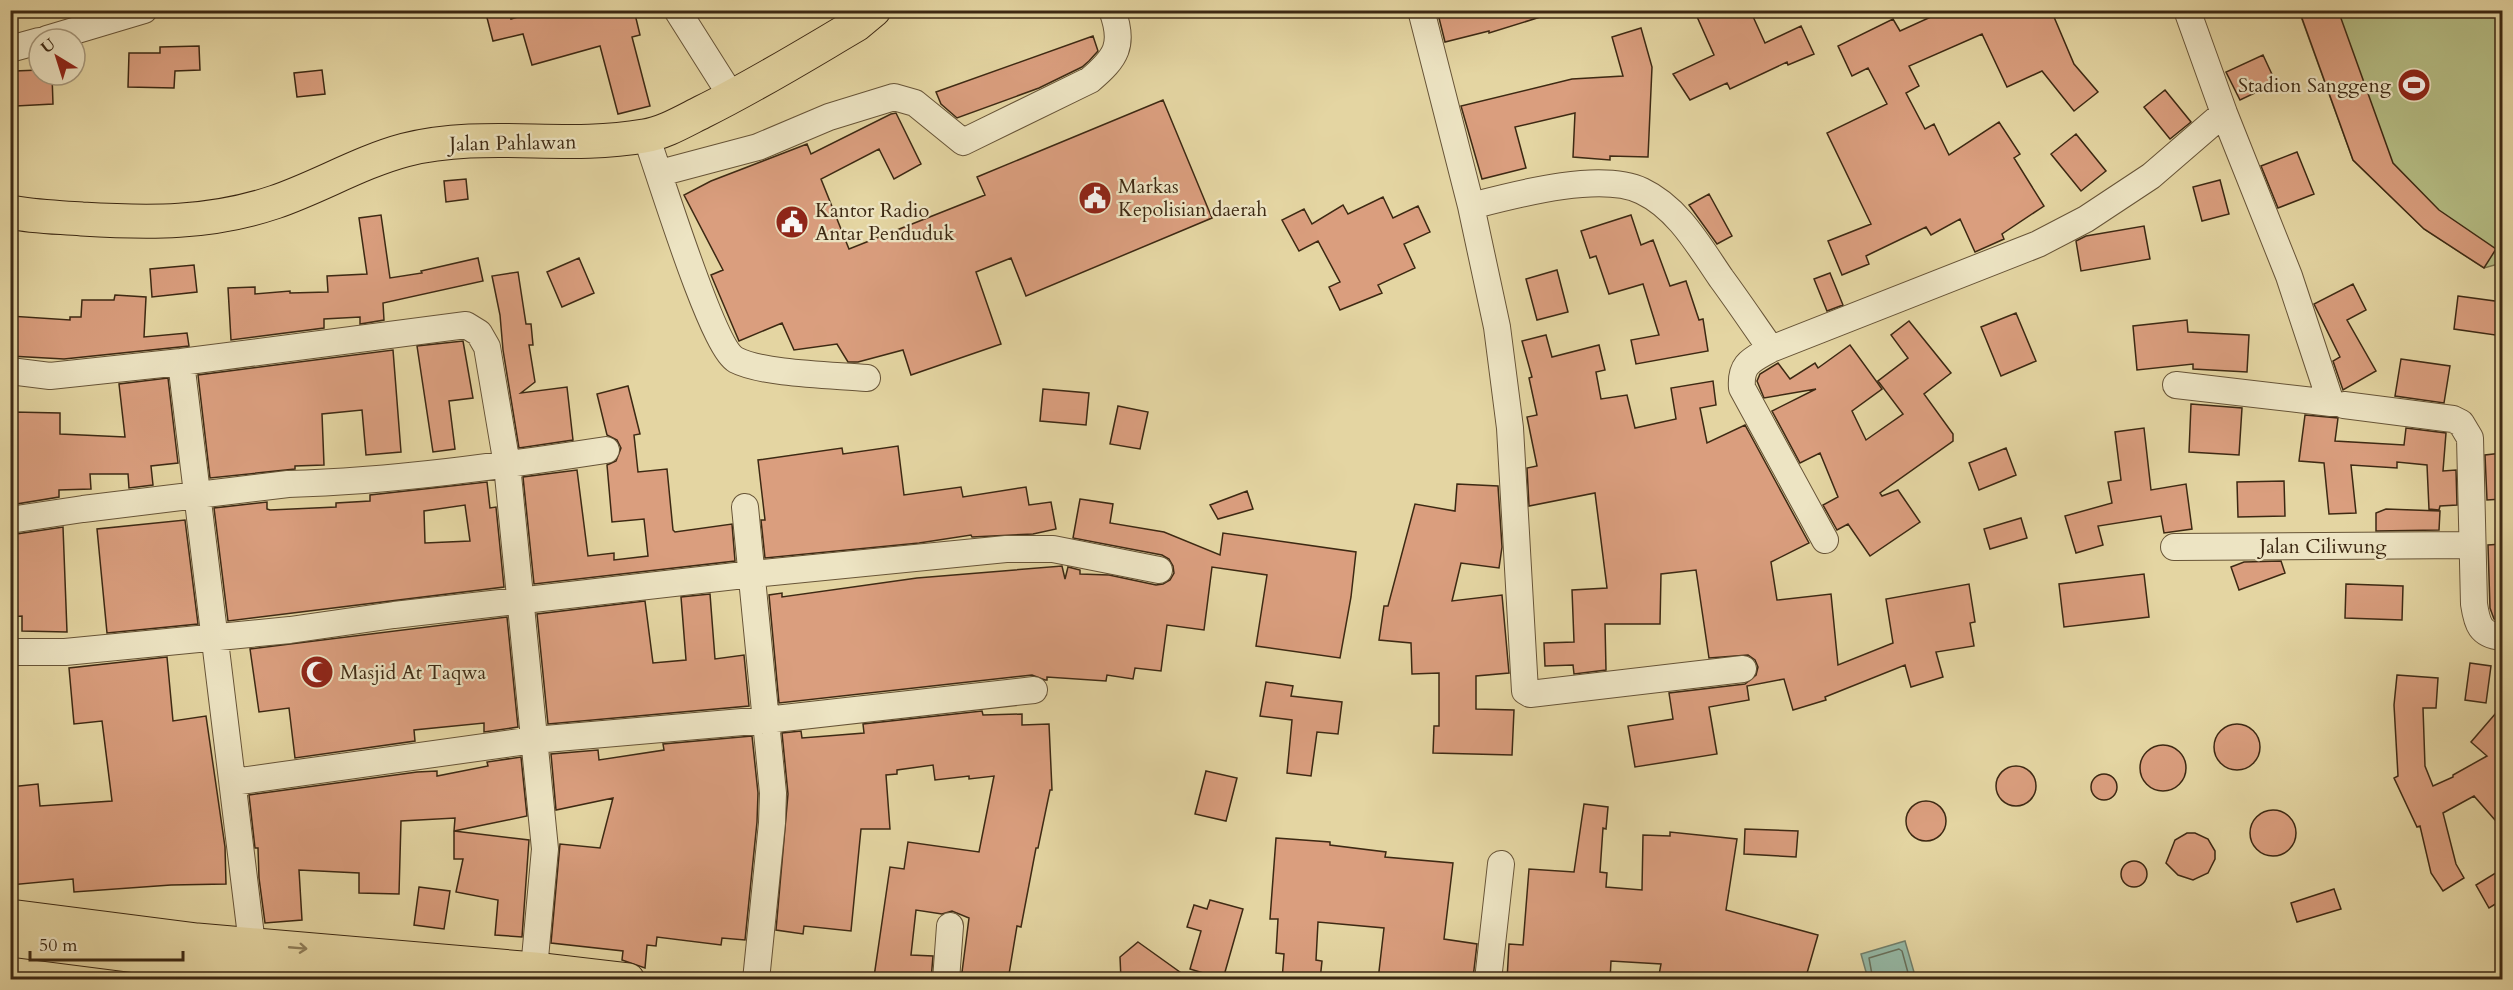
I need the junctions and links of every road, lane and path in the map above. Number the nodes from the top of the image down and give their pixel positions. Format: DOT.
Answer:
graph roads {
  1 [pos="144,10"];
  2 [pos="677,10"];
  3 [pos="892,10"];
  4 [pos="1112,10"];
  5 [pos="1420,10"];
  6 [pos="2187,10"];
  7 [pos="865,18"];
  8 [pos="87,27"];
  9 [pos="27,44"];
  10 [pos="10,49"];
  11 [pos="732,98"];
  12 [pos="2224,113"];
  13 [pos="646,136"];
  14 [pos="660,173"];
  15 [pos="1471,206"];
  16 [pos="10,212"];
  17 [pos="1771,349"];
  18 [pos="181,363"];
  19 [pos="10,371"];
  20 [pos="867,378"];
  21 [pos="2176,385"];
  22 [pos="2344,405"];
  23 [pos="606,450"];
  24 [pos="507,465"];
  25 [pos="198,495"];
  26 [pos="746,507"];
  27 [pos="10,520"];
  28 [pos="1825,540"];
  29 [pos="2472,545"];
  30 [pos="2174,547"];
  31 [pos="1160,570"];
  32 [pos="753,574"];
  33 [pos="519,601"];
  34 [pos="213,637"];
  35 [pos="2502,637"];
  36 [pos="10,652"];
  37 [pos="1743,669"];
  38 [pos="1034,690"];
  39 [pos="766,720"];
  40 [pos="534,740"];
  41 [pos="233,783"];
  42 [pos="1501,864"];
  43 [pos="10,916"];
  44 [pos="950,926"];
  45 [pos="10,940"];
  46 [pos="252,944"];
  47 [pos="534,969"];
  48 [pos="199,971"];
  49 [pos="369,980"];
  50 [pos="628,980"];
  51 [pos="756,980"];
  52 [pos="946,980"];
  53 [pos="1488,980"];
  1 -- 8 [label="street"];
  2 -- 11 [label="street"];
  3 -- 7 [label="main road, Jalan Pahlawan"];
  4 -- 14 [label="street"];
  5 -- 15 [label="street"];
  6 -- 12 [label="street"];
  7 -- 11 [label="main road, Jalan Pahlawan"];
  9 -- 10 [label="street"];
  11 -- 13 [label="main road, Jalan Pahlawan"];
  12 -- 17 [label="street"];
  12 -- 21 [label="street"];
  13 -- 14 [label="street"];
  13 -- 16 [label="main road, Jalan Pahlawan"];
  14 -- 20 [label="street"];
  15 -- 17 [label="street"];
  15 -- 37 [label="street"];
  17 -- 28 [label="street"];
  18 -- 19 [label="street"];
  18 -- 24 [label="street"];
  18 -- 25 [label="street"];
  22 -- 29 [label="street"];
  23 -- 24 [label="street"];
  24 -- 25 [label="street"];
  24 -- 33 [label="street"];
  25 -- 27 [label="street"];
  25 -- 34 [label="street"];
  26 -- 32 [label="street"];
  29 -- 30 [label="street, Jalan Ciliwung"];
  29 -- 35 [label="street"];
  31 -- 32 [label="street"];
  32 -- 33 [label="street"];
  32 -- 39 [label="street"];
  33 -- 34 [label="street"];
  33 -- 40 [label="street"];
  34 -- 36 [label="street"];
  34 -- 41 [label="street"];
  38 -- 39 [label="street"];
  39 -- 40 [label="street"];
  39 -- 51 [label="street"];
  40 -- 41 [label="street"];
  40 -- 47 [label="street"];
  41 -- 46 [label="street"];
  42 -- 53 [label="street"];
  43 -- 46 [label="main road"];
  44 -- 52 [label="street"];
  45 -- 48 [label="main road"];
  46 -- 47 [label="main road, one-way"];
  47 -- 50 [label="main road"];
  48 -- 49 [label="main road"];
}
